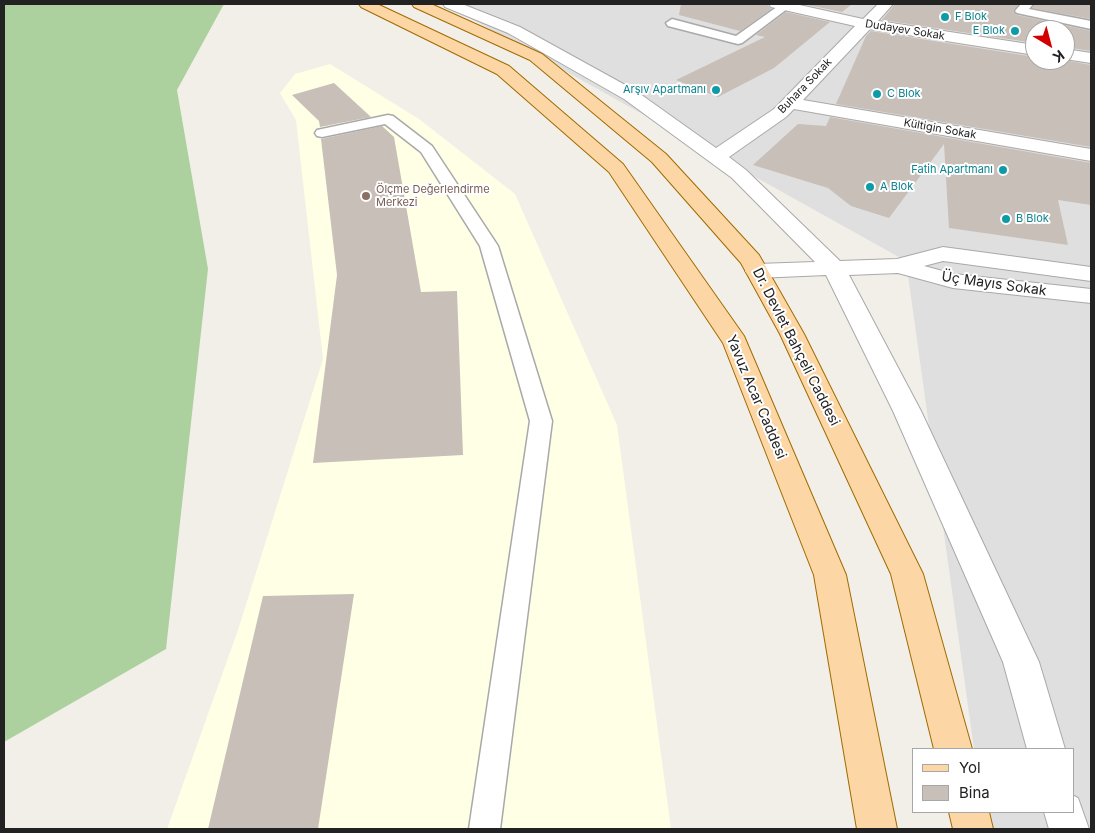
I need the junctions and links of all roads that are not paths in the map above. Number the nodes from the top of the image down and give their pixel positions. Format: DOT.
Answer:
graph roads {
  1 [pos="366,4"];
  2 [pos="419,4"];
  3 [pos="450,4"];
  4 [pos="886,4"];
  5 [pos="1027,4"];
  6 [pos="780,5"];
  7 [pos="672,23"];
  8 [pos="865,24"];
  9 [pos="1091,25"];
  10 [pos="1025,48"];
  11 [pos="1075,56"];
  12 [pos="1091,58"];
  13 [pos="789,104"];
  14 [pos="322,132"];
  15 [pos="1091,155"];
  16 [pos="716,157"];
  17 [pos="897,266"];
  18 [pos="834,268"];
  19 [pos="757,271"];
  20 [pos="1091,274"];
  21 [pos="1091,296"];
  22 [pos="953,748"];
  23 [pos="1046,748"];
  24 [pos="969,813"];
  25 [pos="1064,813"];
  26 [pos="485,829"];
  27 [pos="877,829"];
  28 [pos="973,829"];
  29 [pos="1069,829"];
  1 -- 27 [label="main road, Yavuz Acar Caddesi"];
  2 -- 19 [label="main road, Dr. Devlet Bahçeli Caddesi"];
  3 -- 16 [label="street"];
  4 -- 8 [label="street, Buhara Sokak"];
  5 -- 9 [label="lane"];
  6 -- 7 [label="lane"];
  6 -- 8 [label="street, Dudayev Sokak"];
  8 -- 10 [label="street, Dudayev Sokak"];
  8 -- 13 [label="street, Buhara Sokak"];
  11 -- 12 [label="street"];
  13 -- 15 [label="street, Kültigin Sokak"];
  13 -- 16 [label="street, Buhara Sokak"];
  14 -- 26 [label="lane"];
  16 -- 18 [label="street"];
  17 -- 18 [label="street, Üç Mayıs Sokak"];
  17 -- 20 [label="street, Üç Mayıs Sokak"];
  17 -- 21 [label="street, Üç Mayıs Sokak"];
  18 -- 19 [label="street, Üç Mayıs Sokak"];
  18 -- 23 [label="street"];
  19 -- 22 [label="main road, Dr. Devlet Bahçeli Caddesi"];
  24 -- 28 [label="main road"];
  25 -- 29 [label="street"];
}
